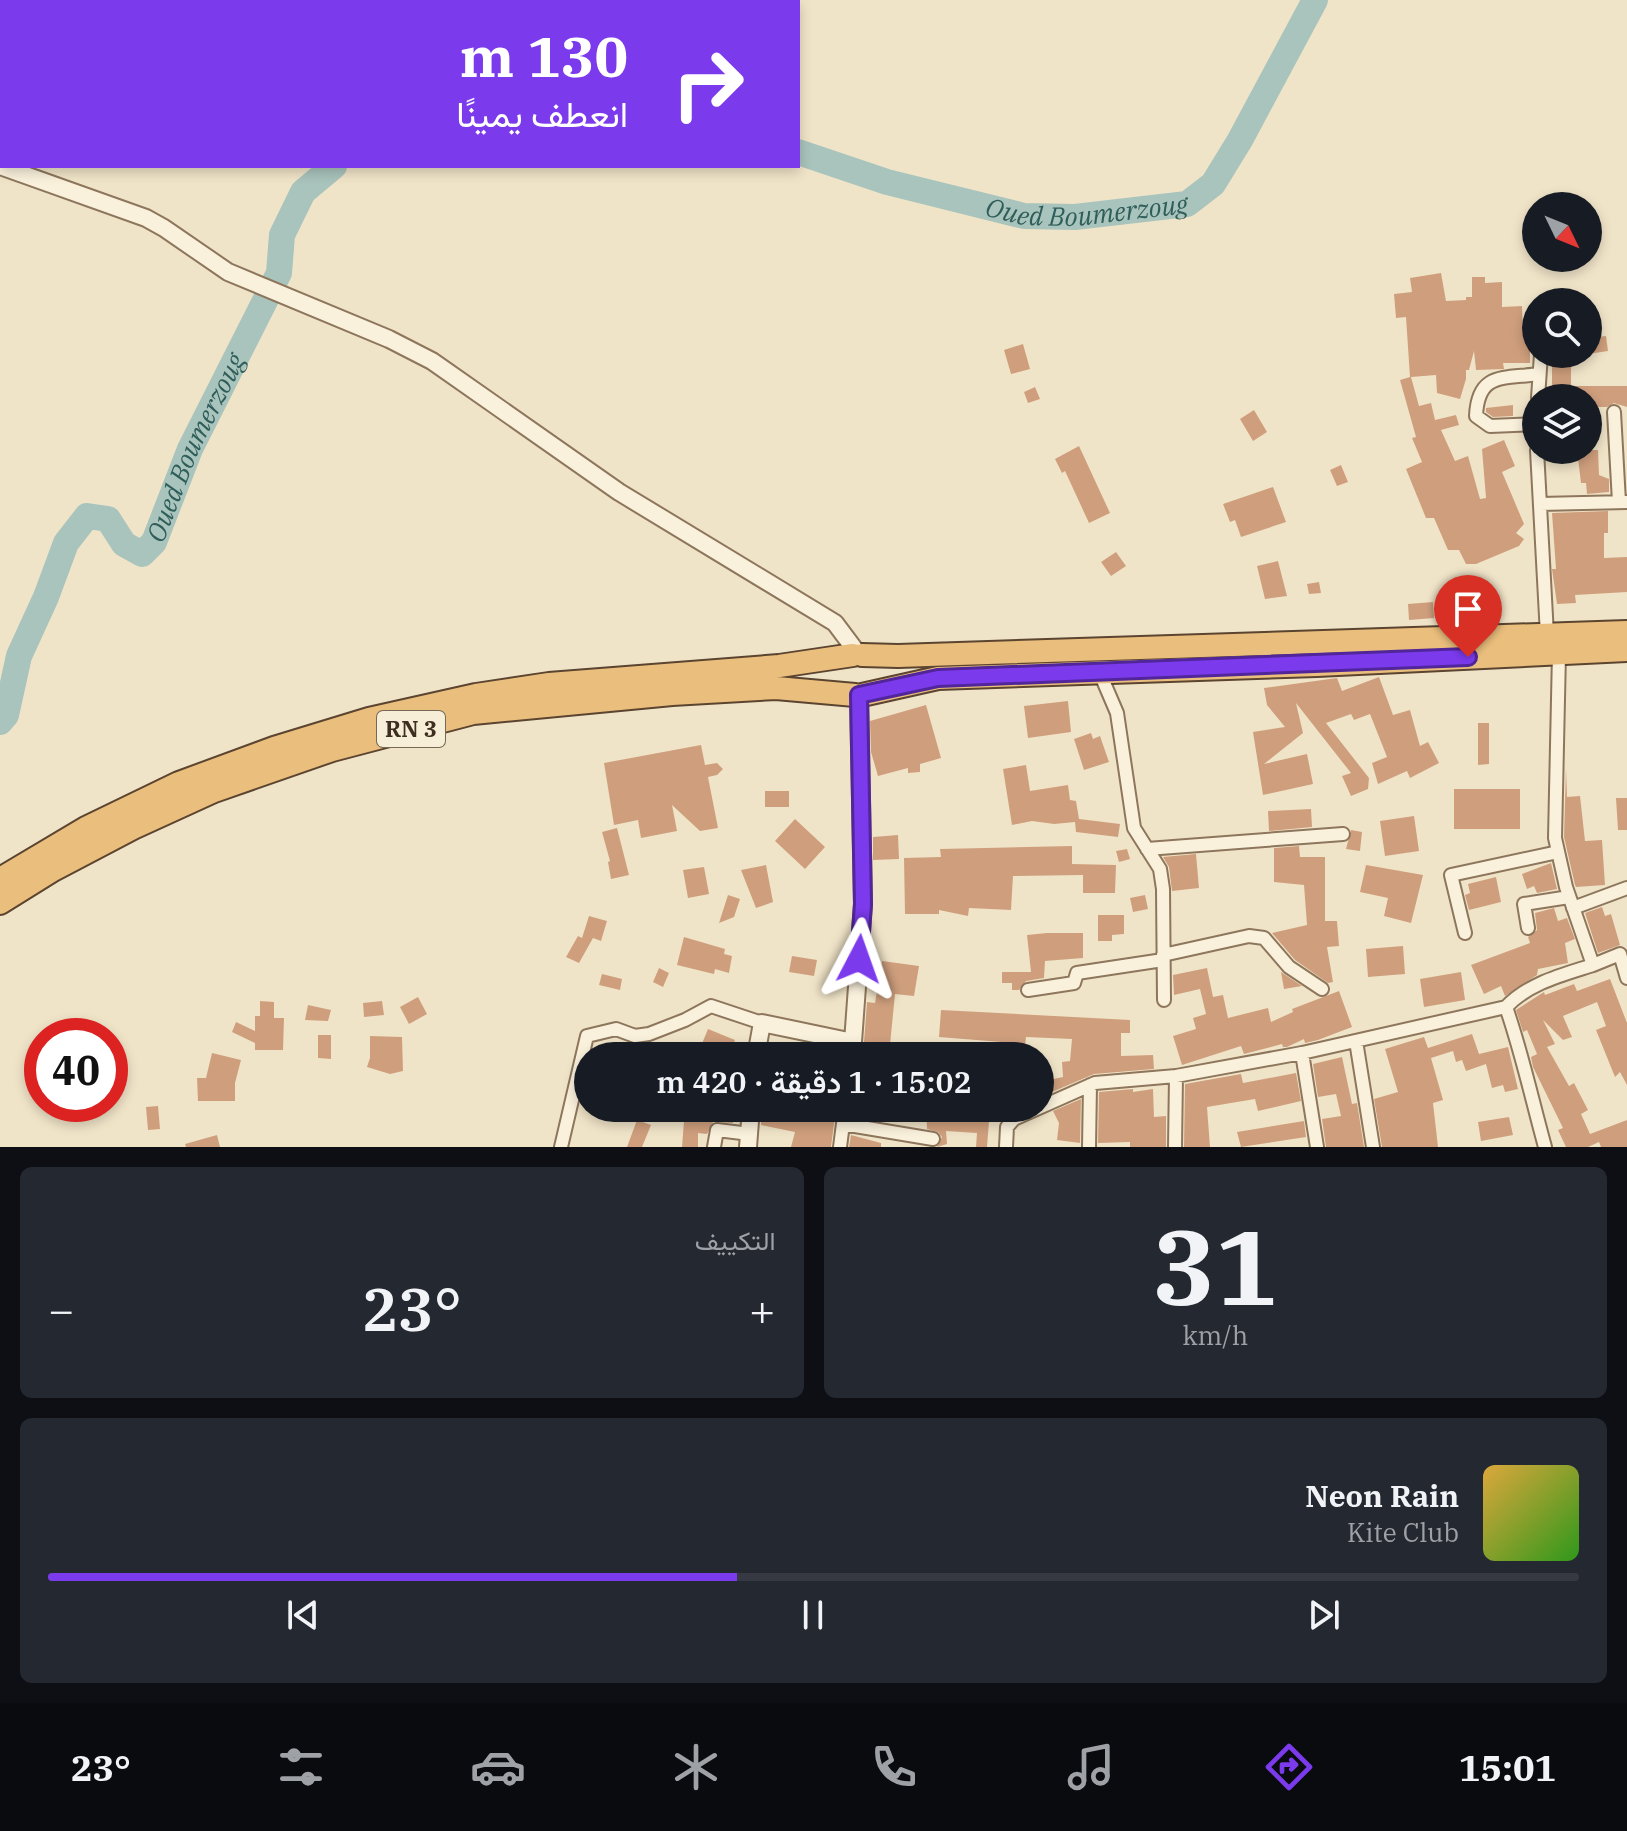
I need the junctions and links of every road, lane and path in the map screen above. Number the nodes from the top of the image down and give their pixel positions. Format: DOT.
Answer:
graph roads {
  1 [pos="6,168"];
  2 [pos="1540,368"];
  3 [pos="1539,374"];
  4 [pos="1539,384"];
  5 [pos="1614,412"];
  6 [pos="1522,425"];
  7 [pos="1538,464"];
  8 [pos="1623,502"];
  9 [pos="1540,504"];
  10 [pos="1627,632"];
  11 [pos="1553,644"];
  12 [pos="1627,650"];
  13 [pos="858,655"];
  14 [pos="1099,671"];
  15 [pos="859,695"];
  16 [pos="1343,834"];
  17 [pos="1147,849"];
  18 [pos="1558,852"];
  19 [pos="0,879"];
  20 [pos="1627,888"];
  21 [pos="1571,902"];
  22 [pos="0,903"];
  23 [pos="1528,928"];
  24 [pos="1465,933"];
  25 [pos="1163,958"];
  26 [pos="1593,965"];
  27 [pos="1627,978"];
  28 [pos="1322,989"];
  29 [pos="1028,990"];
  30 [pos="1164,1000"];
  31 [pos="1506,1007"];
  32 [pos="762,1023"];
  33 [pos="1356,1041"];
  34 [pos="759,1042"];
  35 [pos="822,1042"];
  36 [pos="855,1042"];
  37 [pos="1302,1053"];
  38 [pos="1176,1076"];
  39 [pos="1090,1085"];
  40 [pos="843,1124"];
  41 [pos="933,1139"];
  42 [pos="749,1140"];
  43 [pos="561,1147"];
  44 [pos="714,1147"];
  45 [pos="840,1147"];
  46 [pos="1006,1147"];
  47 [pos="1089,1147"];
  48 [pos="1175,1147"];
  49 [pos="1317,1147"];
  50 [pos="1373,1147"];
  51 [pos="1545,1147"];
  1 -- 13 [label="street"];
  2 -- 3 [label="street"];
  3 -- 4 [label="street"];
  3 -- 6 [label="street"];
  5 -- 8 [label="street"];
  7 -- 9 [label="street"];
  8 -- 9 [label="street"];
  9 -- 11 [label="street"];
  10 -- 11 [label="highway, RN 3"];
  11 -- 12 [label="highway, RN 3"];
  11 -- 13 [label="highway, RN 3"];
  11 -- 14 [label="highway, RN 3"];
  11 -- 18 [label="street"];
  13 -- 15 [label="highway"];
  13 -- 15 [label="highway"];
  13 -- 19 [label="highway, RN 3"];
  14 -- 15 [label="highway, RN 3"];
  14 -- 17 [label="street"];
  15 -- 22 [label="highway, RN 3"];
  15 -- 36 [label="street"];
  16 -- 17 [label="street"];
  17 -- 25 [label="street"];
  18 -- 21 [label="street"];
  18 -- 24 [label="street"];
  20 -- 21 [label="street"];
  21 -- 23 [label="street"];
  21 -- 26 [label="street"];
  25 -- 28 [label="street"];
  25 -- 29 [label="street"];
  25 -- 30 [label="street"];
  26 -- 27 [label="street"];
  26 -- 31 [label="street"];
  31 -- 33 [label="street"];
  31 -- 51 [label="street"];
  32 -- 34 [label="street"];
  32 -- 35 [label="street"];
  32 -- 43 [label="street"];
  33 -- 37 [label="street"];
  33 -- 50 [label="street"];
  37 -- 38 [label="street"];
  37 -- 49 [label="street"];
  38 -- 39 [label="street"];
  38 -- 48 [label="street"];
  39 -- 46 [label="street"];
  39 -- 47 [label="street"];
  40 -- 41 [label="street"];
  40 -- 45 [label="street"];
  42 -- 44 [label="street"];
}
